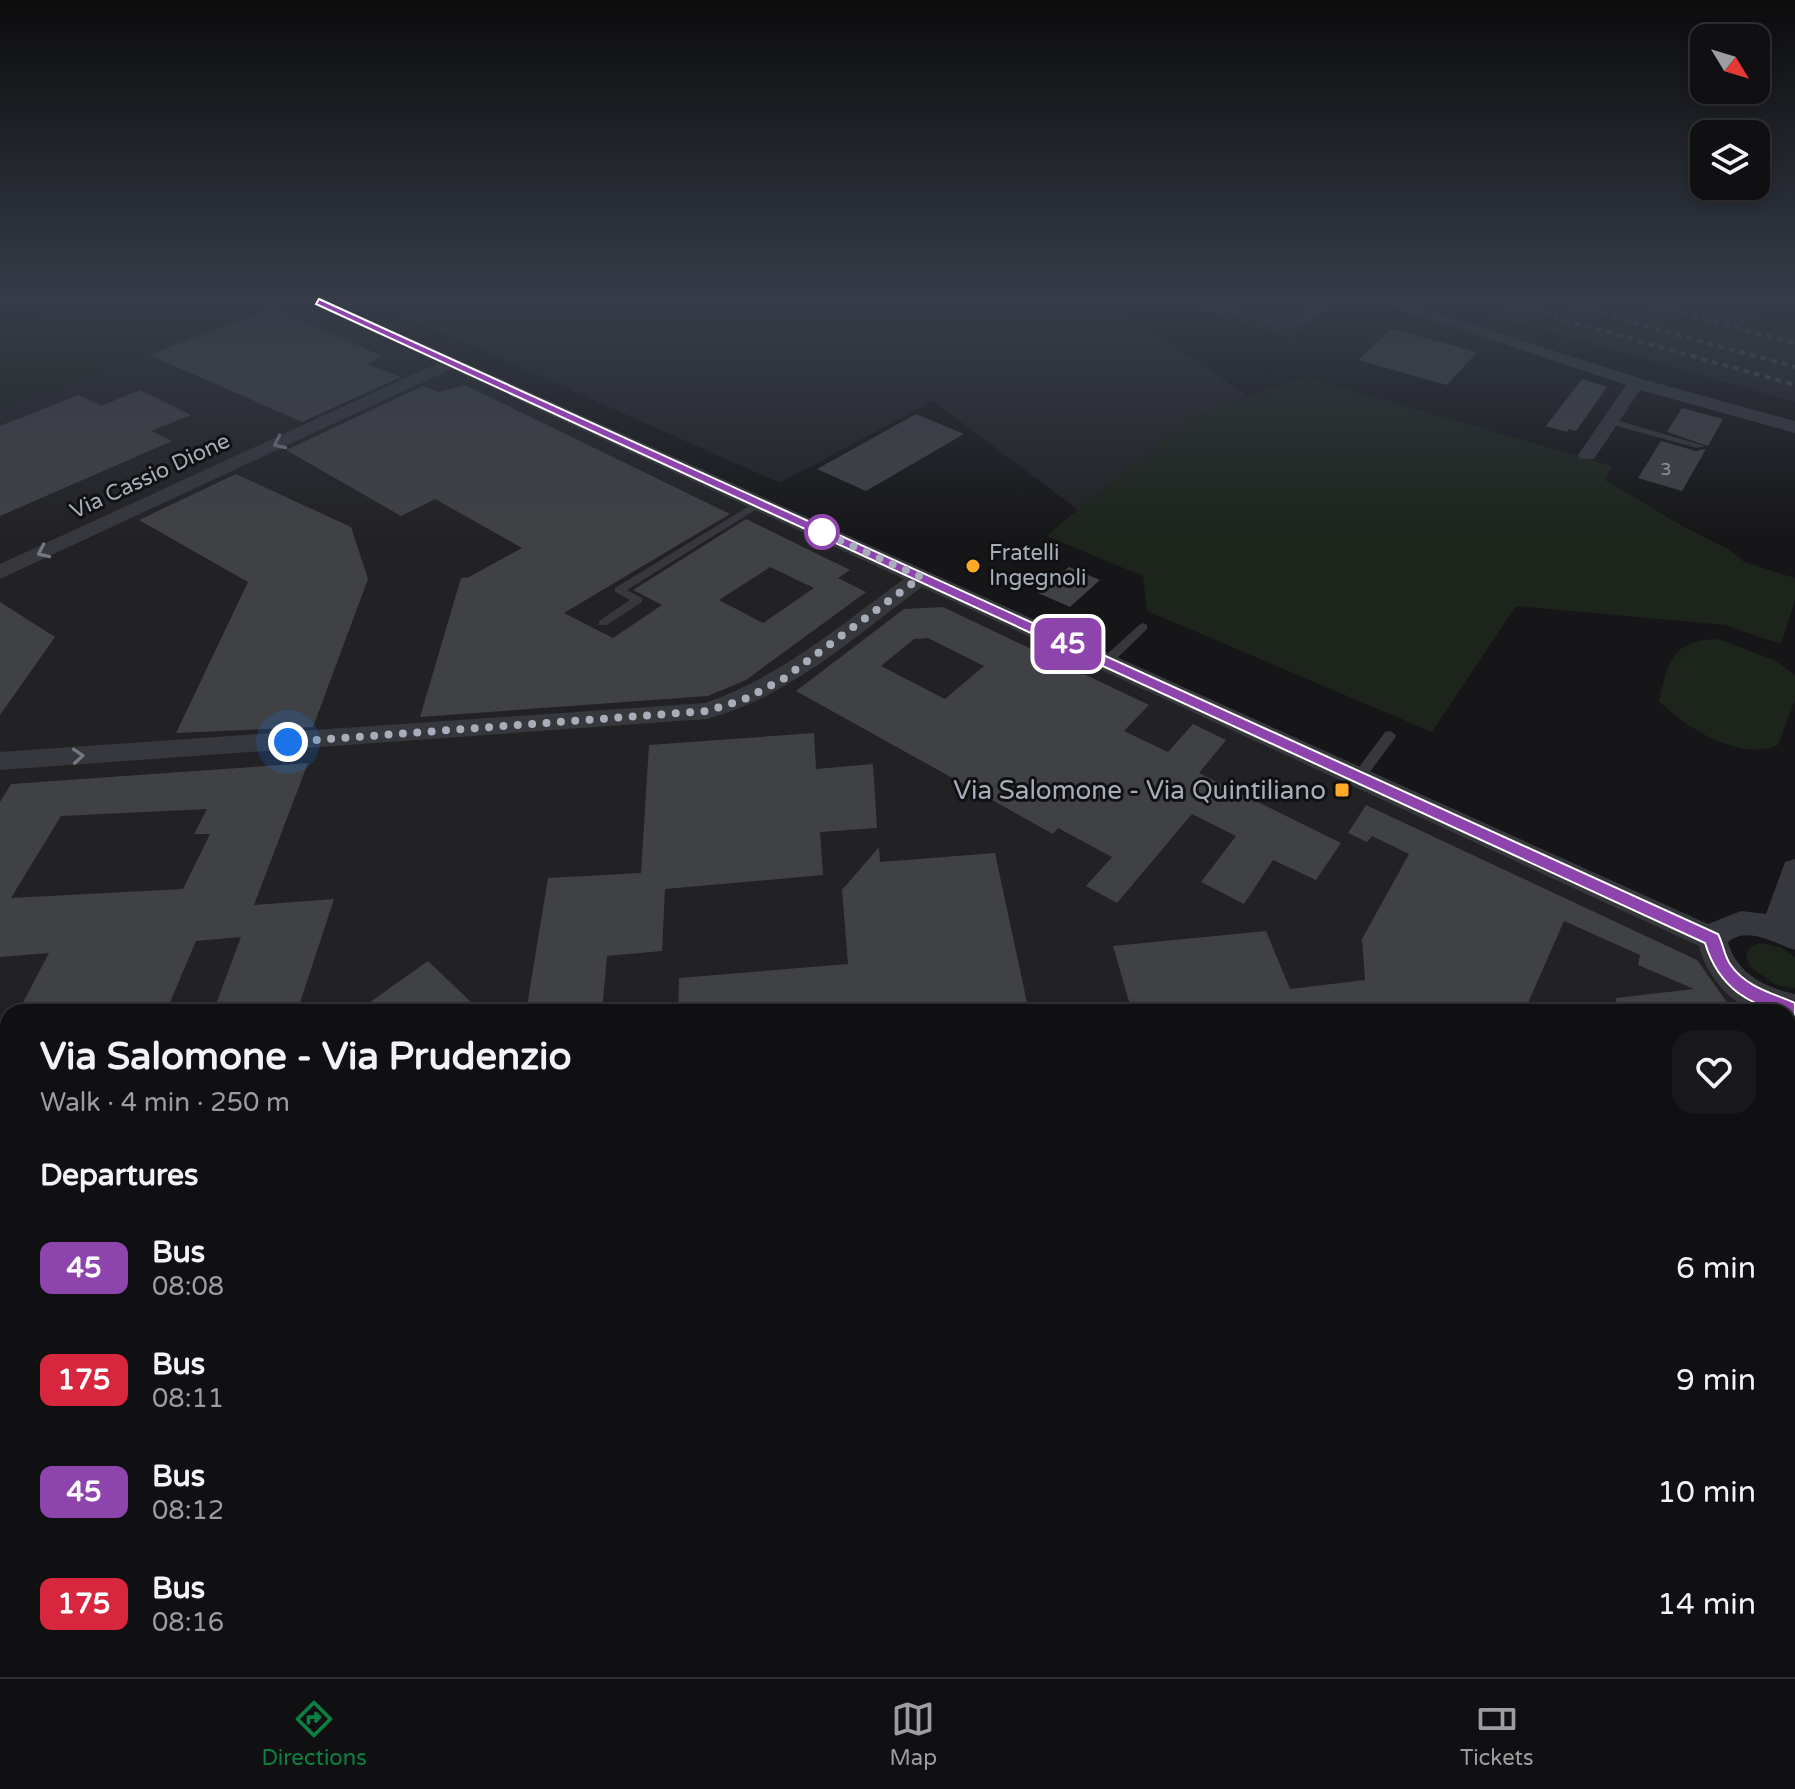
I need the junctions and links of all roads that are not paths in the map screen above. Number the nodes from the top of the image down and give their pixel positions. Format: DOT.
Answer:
graph roads {
  1 [pos="414,380"];
  2 [pos="489,380"];
  3 [pos="1628,380"];
  4 [pos="1636,383"];
  5 [pos="1609,421"];
  6 [pos="1795,427"];
  7 [pos="1700,446"];
  8 [pos="1587,455"];
  9 [pos="759,503"];
  10 [pos="0,572"];
  11 [pos="921,577"];
  12 [pos="603,623"];
  13 [pos="1143,627"];
  14 [pos="1106,662"];
  15 [pos="1390,735"];
  16 [pos="0,761"];
  17 [pos="1359,777"];
  18 [pos="1795,870"];
  19 [pos="1786,933"];
  20 [pos="1702,934"];
  21 [pos="1771,1004"];
  1 -- 10 [label="street, Via Cassio Dione, one-way"];
  2 -- 9 [label="street"];
  3 -- 4 [label="street"];
  4 -- 5 [label="street"];
  4 -- 6 [label="street"];
  5 -- 7 [label="lane"];
  5 -- 8 [label="street"];
  9 -- 11 [label="street"];
  9 -- 12 [label="lane"];
  11 -- 14 [label="street"];
  16 -- 11 [label="street, one-way"];
  13 -- 14 [label="lane"];
  14 -- 17 [label="street"];
  15 -- 17 [label="lane"];
  17 -- 20 [label="street"];
  18 -- 19 [label="street"];
  19 -- 20 [label="street"];
  20 -- 21 [label="street"];
}
